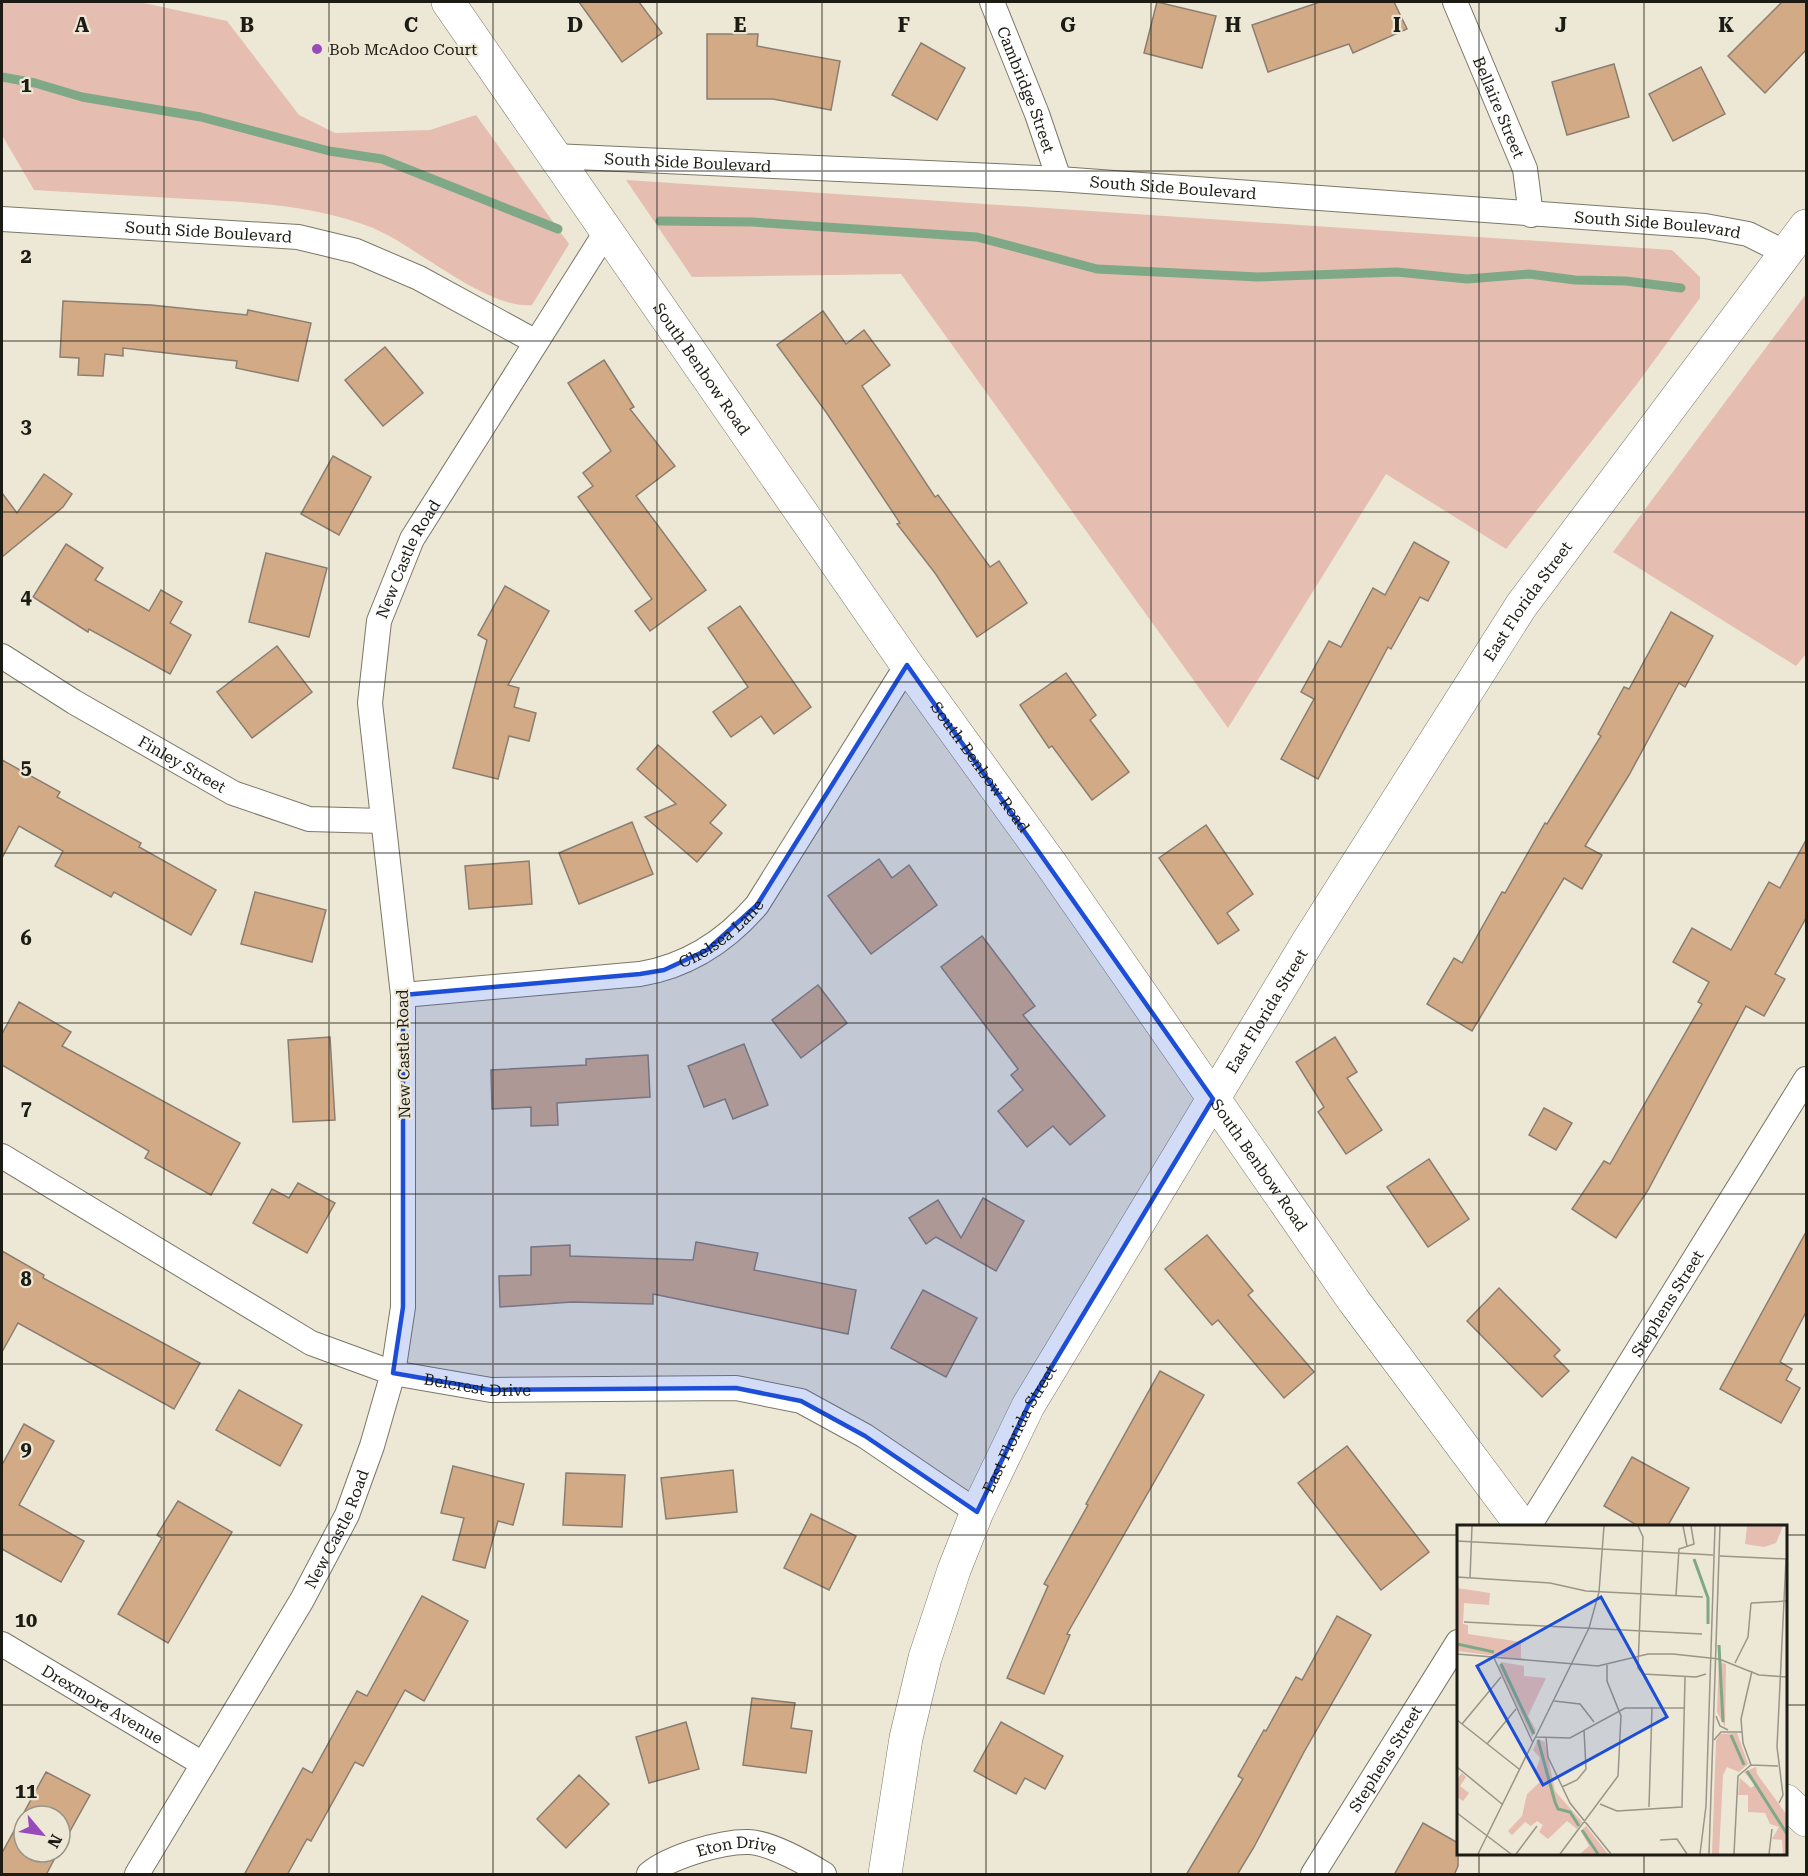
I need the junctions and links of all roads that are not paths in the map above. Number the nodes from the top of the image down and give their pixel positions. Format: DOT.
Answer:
graph roads {
  1 [pos="448,2"];
  2 [pos="992,2"];
  3 [pos="1455,2"];
  4 [pos="553,156"];
  5 [pos="1059,179"];
  6 [pos="1531,215"];
  7 [pos="2,219"];
  8 [pos="1806,226"];
  9 [pos="606,232"];
  10 [pos="1786,253"];
  11 [pos="536,342"];
  12 [pos="2,656"];
  13 [pos="907,665"];
  14 [pos="382,821"];
  15 [pos="403,995"];
  16 [pos="1806,1079"];
  17 [pos="1213,1099"];
  18 [pos="2,1156"];
  19 [pos="393,1373"];
  20 [pos="977,1512"];
  21 [pos="1521,1525"];
  22 [pos="1530,1525"];
  23 [pos="2,1644"];
  24 [pos="1457,1644"];
  25 [pos="203,1764"];
  26 [pos="1787,1803"];
  27 [pos="1806,1820"];
  28 [pos="137,1875"];
  29 [pos="649,1875"];
  30 [pos="824,1875"];
  31 [pos="885,1875"];
  32 [pos="1313,1875"];
  1 -- 4 [label="main road, South Benbow Road"];
  2 -- 5 [label="street, Cambridge Street"];
  3 -- 6 [label="street, Bellaire Street"];
  4 -- 5 [label="street, South Side Boulevard"];
  4 -- 9 [label="main road, South Benbow Road"];
  5 -- 6 [label="street, South Side Boulevard"];
  6 -- 10 [label="street, South Side Boulevard"];
  7 -- 11 [label="street, South Side Boulevard"];
  8 -- 10 [label="main road, East Florida Street"];
  9 -- 11 [label="street, New Castle Road"];
  9 -- 13 [label="main road, South Benbow Road"];
  10 -- 17 [label="main road, East Florida Street"];
  11 -- 14 [label="street, New Castle Road"];
  12 -- 14 [label="street, Finley Street"];
  13 -- 15 [label="street, Chelsea Lane"];
  13 -- 17 [label="main road, South Benbow Road"];
  14 -- 15 [label="street, New Castle Road"];
  15 -- 19 [label="street, New Castle Road"];
  16 -- 22 [label="street, Stephens Street"];
  17 -- 20 [label="main road, East Florida Street"];
  17 -- 21 [label="main road, South Benbow Road"];
  18 -- 19 [label="street, Belcrest Drive"];
  19 -- 20 [label="street, Belcrest Drive"];
  19 -- 25 [label="street, New Castle Road"];
  20 -- 31 [label="main road, East Florida Street"];
  23 -- 25 [label="street, Drexmore Avenue"];
  24 -- 32 [label="street, Stephens Street"];
  25 -- 28 [label="street, New Castle Road"];
  26 -- 27 [label="main road"];
  29 -- 30 [label="street, Eton Drive"];
}
